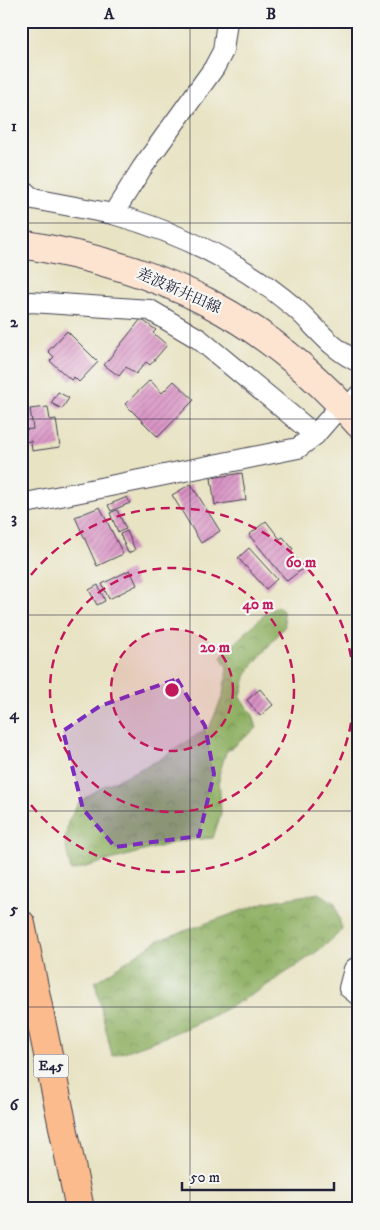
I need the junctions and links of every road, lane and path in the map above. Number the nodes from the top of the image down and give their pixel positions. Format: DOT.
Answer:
graph roads {
  1 [pos="227,21"];
  2 [pos="21,188"];
  3 [pos="113,214"];
  4 [pos="21,244"];
  5 [pos="21,304"];
  6 [pos="359,362"];
  7 [pos="351,409"];
  8 [pos="315,435"];
  9 [pos="21,504"];
  10 [pos="21,924"];
  11 [pos="359,966"];
  12 [pos="21,983"];
  13 [pos="359,996"];
  14 [pos="78,1209"];
  1 -- 3 [label="street"];
  2 -- 3 [label="street"];
  3 -- 6 [label="street"];
  4 -- 7 [label="main road, 差波新井田線"];
  5 -- 8 [label="street"];
  7 -- 8 [label="street"];
  8 -- 9 [label="street"];
  10 -- 14 [label="highway, E45"];
  11 -- 13 [label="street"];
  12 -- 14 [label="highway, E45"];
}
